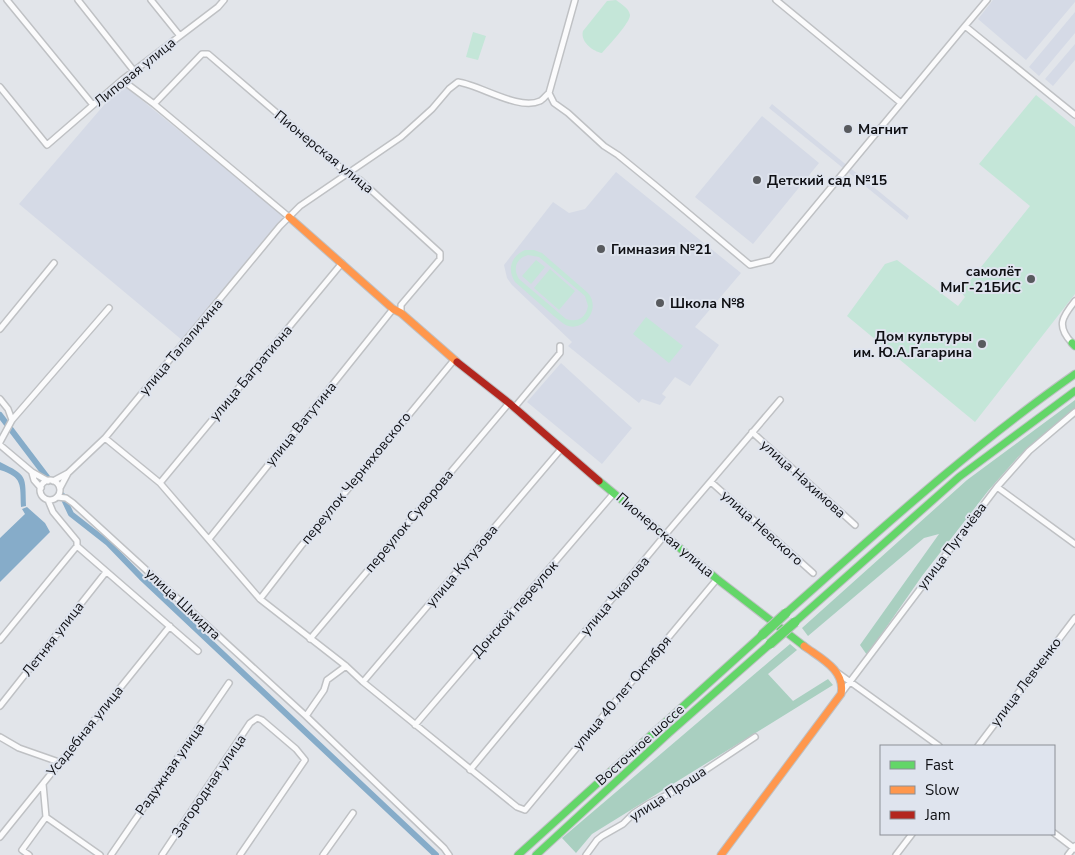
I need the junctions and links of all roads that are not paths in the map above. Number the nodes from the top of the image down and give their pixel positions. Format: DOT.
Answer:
graph roads {
  1 [pos="7,0"];
  2 [pos="78,0"];
  3 [pos="151,0"];
  4 [pos="224,0"];
  5 [pos="575,0"];
  6 [pos="776,0"];
  7 [pos="986,0"];
  8 [pos="965,26"];
  9 [pos="180,36"];
  10 [pos="134,71"];
  11 [pos="122,80"];
  12 [pos="0,87"];
  13 [pos="549,93"];
  14 [pos="901,103"];
  15 [pos="154,104"];
  16 [pos="93,105"];
  17 [pos="1075,115"];
  18 [pos="348,174"];
  19 [pos="289,217"];
  20 [pos="54,264"];
  21 [pos="342,264"];
  22 [pos="1075,301"];
  23 [pos="109,308"];
  24 [pos="397,311"];
  25 [pos="0,329"];
  26 [pos="1074,344"];
  27 [pos="560,346"];
  28 [pos="454,360"];
  29 [pos="1075,368"];
  30 [pos="1075,374"];
  31 [pos="1075,392"];
  32 [pos="1042,396"];
  33 [pos="0,399"];
  34 [pos="780,400"];
  35 [pos="512,405"];
  36 [pos="1075,412"];
  37 [pos="12,420"];
  38 [pos="752,432"];
  39 [pos="105,438"];
  40 [pos="0,443"];
  41 [pos="561,449"];
  42 [pos="950,468"];
  43 [pos="32,472"];
  44 [pos="68,473"];
  45 [pos="959,477"];
  46 [pos="50,481"];
  47 [pos="711,482"];
  48 [pos="160,483"];
  49 [pos="997,487"];
  50 [pos="41,488"];
  51 [pos="60,488"];
  52 [pos="614,492"];
  53 [pos="57,497"];
  54 [pos="48,500"];
  55 [pos="855,525"];
  56 [pos="665,535"];
  57 [pos="209,539"];
  58 [pos="1075,544"];
  59 [pos="77,546"];
  60 [pos="106,572"];
  61 [pos="813,573"];
  62 [pos="717,578"];
  63 [pos="260,598"];
  64 [pos="1075,618"];
  65 [pos="170,626"];
  66 [pos="310,639"];
  67 [pos="0,640"];
  68 [pos="198,650"];
  69 [pos="346,666"];
  70 [pos="838,672"];
  71 [pos="850,680"];
  72 [pos="363,682"];
  73 [pos="229,683"];
  74 [pos="843,692"];
  75 [pos="0,706"];
  76 [pos="306,716"];
  77 [pos="415,725"];
  78 [pos="0,737"];
  79 [pos="755,737"];
  80 [pos="938,745"];
  81 [pos="979,745"];
  82 [pos="59,762"];
  83 [pos="470,770"];
  84 [pos="43,784"];
  85 [pos="353,813"];
  86 [pos="46,817"];
  87 [pos="1055,834"];
  88 [pos="911,835"];
  89 [pos="0,836"];
  90 [pos="1075,847"];
  91 [pos="29,855"];
  92 [pos="100,855"];
  93 [pos="111,855"];
  94 [pos="162,855"];
  95 [pos="240,855"];
  96 [pos="322,855"];
  97 [pos="449,855"];
  98 [pos="518,855"];
  99 [pos="536,855"];
  100 [pos="586,855"];
  101 [pos="722,855"];
  102 [pos="896,855"];
  103 [pos="1068,855"];
  1 -- 16 [label="street"];
  2 -- 10 [label="street"];
  3 -- 9 [label="street"];
  4 -- 9 [label="street, Липовая улица"];
  5 -- 13 [label="street"];
  6 -- 14 [label="street"];
  7 -- 8 [label="street"];
  8 -- 14 [label="street"];
  8 -- 17 [label="street"];
  9 -- 10 [label="street, Липовая улица"];
  10 -- 11 [label="street, Липовая улица"];
  11 -- 15 [label="street, Пионерская улица"];
  11 -- 16 [label="street, Липовая улица"];
  12 -- 16 [label="street, Липовая улица"];
  13 -- 14 [label="street"];
  13 -- 18 [label="street, улица Талалихина"];
  15 -- 18 [label="street, Пионерская улица"];
  15 -- 19 [label="street, Пионерская улица"];
  18 -- 19 [label="street, улица Талалихина"];
  18 -- 24 [label="street, Пионерская улица"];
  19 -- 21 [label="main road, Пионерская улица"];
  19 -- 39 [label="street, улица Талалихина"];
  20 -- 25 [label="street"];
  21 -- 24 [label="main road, Пионерская улица"];
  21 -- 48 [label="street, улица Багратиона"];
  22 -- 26 [label="street"];
  23 -- 37 [label="street"];
  24 -- 28 [label="main road, Пионерская улица"];
  24 -- 57 [label="street, улица Ватутина"];
  27 -- 35 [label="street, переулок Суворова"];
  28 -- 35 [label="main road, Пионерская улица"];
  28 -- 63 [label="street, переулок Черняховского"];
  29 -- 32 [label="main road"];
  30 -- 32 [label="main road"];
  31 -- 45 [label="main road, Восточное шоссе"];
  32 -- 42 [label="main road, Восточное шоссе"];
  33 -- 37 [label="street"];
  34 -- 38 [label="street, улица Чкалова"];
  35 -- 41 [label="main road, Пионерская улица"];
  35 -- 66 [label="street, переулок Суворова"];
  36 -- 49 [label="street, улица Пугачёва"];
  37 -- 40 [label="street"];
  38 -- 47 [label="street, улица Чкалова"];
  38 -- 55 [label="street, улица Нахимова"];
  39 -- 44 [label="street, улица Талалихина"];
  39 -- 48 [label="street"];
  40 -- 43 [label="street"];
  41 -- 52 [label="main road, Пионерская улица"];
  41 -- 72 [label="street, улица Кутузова"];
  42 -- 45 [label="main road"];
  42 -- 98 [label="main road, Восточное шоссе, bridge"];
  43 -- 46 [label="street"];
  43 -- 50 [label="street"];
  44 -- 46 [label="street"];
  44 -- 51 [label="street"];
  45 -- 99 [label="main road, Восточное шоссе, bridge"];
  46 -- 50 [label="street"];
  46 -- 51 [label="street"];
  47 -- 56 [label="street, улица Чкалова"];
  47 -- 61 [label="street, улица Невского"];
  48 -- 57 [label="street"];
  49 -- 58 [label="street"];
  49 -- 71 [label="street, улица Пугачёва"];
  50 -- 54 [label="street"];
  51 -- 53 [label="street"];
  52 -- 56 [label="main road, Пионерская улица"];
  52 -- 77 [label="street, Донской переулок"];
  53 -- 54 [label="street"];
  53 -- 76 [label="street, улица Шмидта"];
  54 -- 59 [label="street"];
  56 -- 62 [label="main road, Пионерская улица"];
  56 -- 83 [label="street, улица Чкалова"];
  57 -- 63 [label="street"];
  59 -- 60 [label="street"];
  59 -- 67 [label="street"];
  60 -- 65 [label="street"];
  60 -- 75 [label="street, Летняя улица"];
  62 -- 70 [label="main road, Пионерская улица"];
  62 -- 83 [label="street, улица 40 лет Октября"];
  63 -- 66 [label="street"];
  64 -- 81 [label="street, улица Левченко"];
  65 -- 68 [label="street"];
  65 -- 82 [label="street, Усадебная улица"];
  66 -- 69 [label="street"];
  69 -- 72 [label="street"];
  69 -- 76 [label="street"];
  70 -- 71 [label="street, Пионерская улица"];
  70 -- 74 [label="main road"];
  71 -- 74 [label="street, улица Пугачёва"];
  71 -- 80 [label="street, Пионерская улица"];
  72 -- 77 [label="street"];
  73 -- 93 [label="street, Радужная улица"];
  74 -- 101 [label="main road, улица Пугачёва"];
  76 -- 97 [label="street, улица Шмидта"];
  77 -- 83 [label="street"];
  78 -- 82 [label="street"];
  79 -- 100 [label="street, улица Проша"];
  82 -- 84 [label="street, Усадебная улица"];
  84 -- 86 [label="street"];
  84 -- 89 [label="street, Усадебная улица"];
  85 -- 96 [label="street"];
  86 -- 91 [label="street"];
  86 -- 92 [label="street"];
  87 -- 90 [label="street"];
  88 -- 102 [label="street"];
  90 -- 103 [label="street"];
  94 -- 95 [label="street, Загородная улица"];
}
